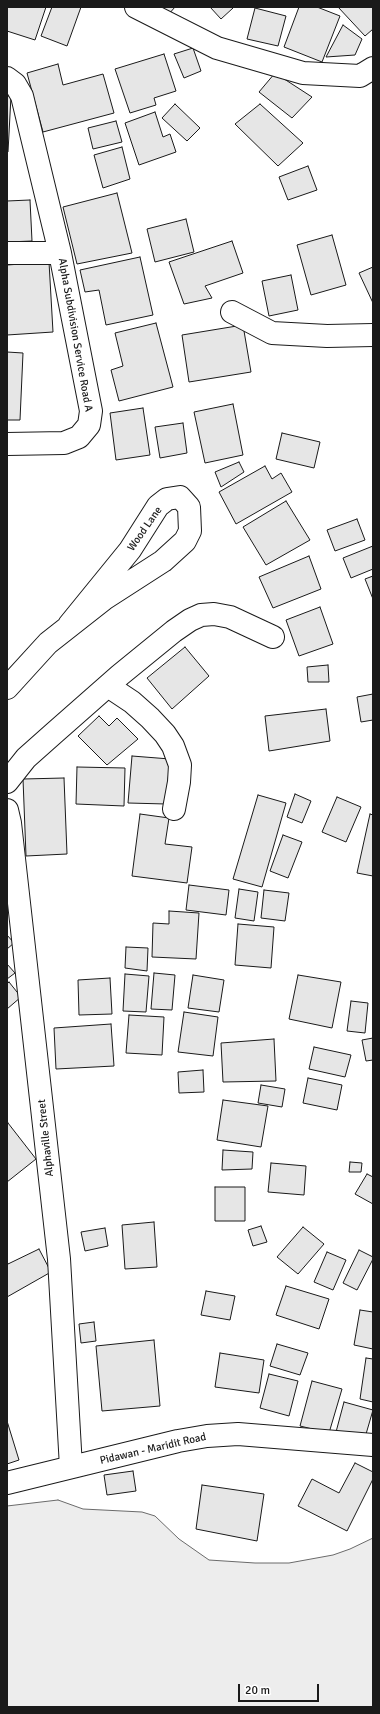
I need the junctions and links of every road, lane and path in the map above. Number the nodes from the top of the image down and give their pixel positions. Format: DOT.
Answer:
graph roads {
  1 [pos="136,7"];
  2 [pos="373,68"];
  3 [pos="7,78"];
  4 [pos="60,252"];
  5 [pos="7,253"];
  6 [pos="232,312"];
  7 [pos="373,335"];
  8 [pos="7,444"];
  9 [pos="69,625"];
  10 [pos="273,637"];
  11 [pos="108,686"];
  12 [pos="7,688"];
  13 [pos="7,782"];
  14 [pos="174,809"];
  15 [pos="7,810"];
  16 [pos="373,1445"];
  17 [pos="71,1467"];
  18 [pos="7,1483"];
  1 -- 2 [label="street"];
  3 -- 4 [label="street, Alpha Subdivision Service Road A"];
  4 -- 5 [label="street, Alpha Subdivision Service Road A"];
  4 -- 8 [label="street, Alpha Subdivision Service Road A"];
  6 -- 7 [label="street"];
  9 -- 9 [label="street, Wood Lane"];
  9 -- 12 [label="street, Wood Lane"];
  10 -- 11 [label="street"];
  11 -- 13 [label="street"];
  11 -- 14 [label="street"];
  15 -- 17 [label="street, Alphaville Street"];
  16 -- 17 [label="street, Pidawan - Maridit Road"];
  17 -- 18 [label="street, Pidawan - Maridit Road"];
}
